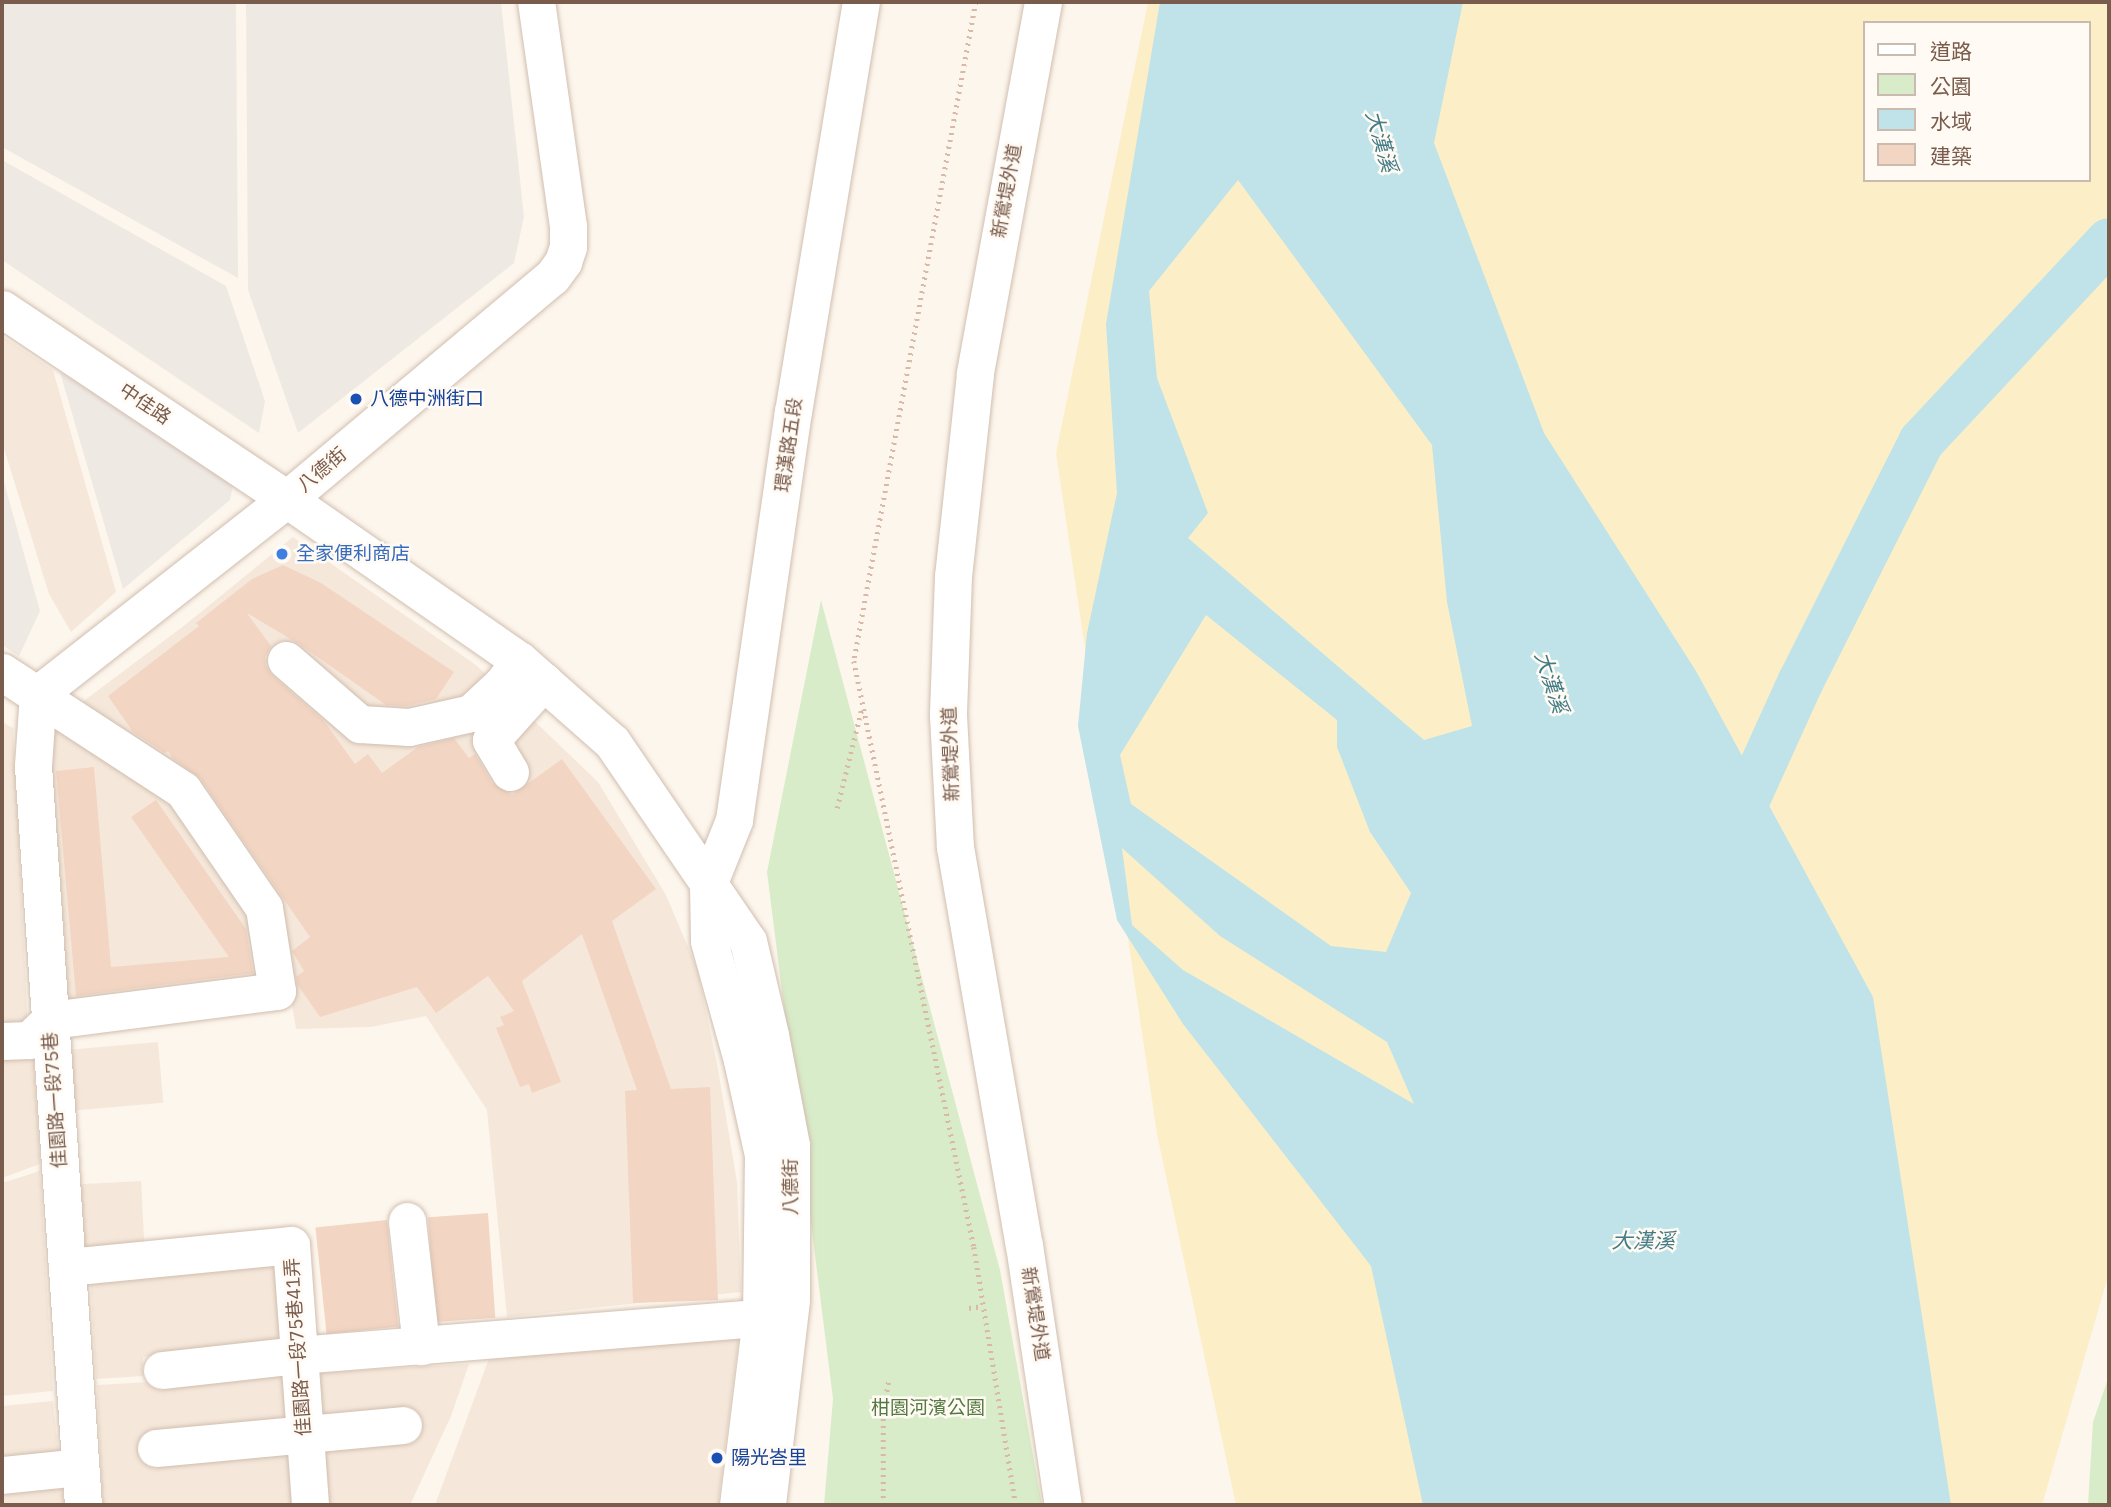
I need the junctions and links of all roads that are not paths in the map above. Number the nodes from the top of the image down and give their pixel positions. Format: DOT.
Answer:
graph roads {
  1 [pos="536,2"];
  2 [pos="860,2"];
  3 [pos="1043,2"];
  4 [pos="2,309"];
  5 [pos="287,499"];
  6 [pos="286,660"];
  7 [pos="532,670"];
  8 [pos="2,672"];
  9 [pos="38,694"];
  10 [pos="510,772"];
  11 [pos="708,885"];
  12 [pos="50,1020"];
  13 [pos="2,1041"];
  14 [pos="791,1145"];
  15 [pos="407,1221"];
  16 [pos="67,1266"];
  17 [pos="761,1318"];
  18 [pos="421,1346"];
  19 [pos="298,1355"];
  20 [pos="162,1370"];
  21 [pos="403,1425"];
  22 [pos="304,1434"];
  23 [pos="156,1448"];
  24 [pos="80,1467"];
  25 [pos="2,1475"];
  26 [pos="83,1505"];
  27 [pos="310,1505"];
  28 [pos="738,1505"];
  29 [pos="767,1505"];
  30 [pos="790,1505"];
  31 [pos="1063,1505"];
  1 -- 5 [label="street, 八德街"];
  2 -- 11 [label="street, 環漢路五段"];
  3 -- 31 [label="street, 新鶯堤外道"];
  4 -- 5 [label="street, 中佳路"];
  5 -- 7 [label="street, 八德街"];
  5 -- 9 [label="street"];
  6 -- 7 [label="street"];
  7 -- 10 [label="street"];
  7 -- 11 [label="street, 八德街"];
  8 -- 9 [label="street"];
  9 -- 12 [label="street, 佳園路一段75巷"];
  9 -- 12 [label="street"];
  11 -- 14 [label="street, 八德街"];
  11 -- 17 [label="street, 八德街"];
  12 -- 13 [label="street"];
  12 -- 16 [label="street, 佳園路一段75巷"];
  14 -- 29 [label="street, 八德街"];
  14 -- 30 [label="street"];
  15 -- 18 [label="street"];
  16 -- 19 [label="street, 佳園路一段75巷41弄"];
  16 -- 24 [label="street, 佳園路一段75巷"];
  17 -- 18 [label="street"];
  17 -- 28 [label="street, 八德街"];
  18 -- 19 [label="street"];
  19 -- 20 [label="street"];
  19 -- 22 [label="street, 佳園路一段75巷41弄"];
  21 -- 22 [label="street"];
  22 -- 23 [label="street"];
  22 -- 27 [label="street, 佳園路一段75巷41弄"];
  24 -- 25 [label="street"];
  24 -- 26 [label="street, 佳園路一段75巷"];
}
